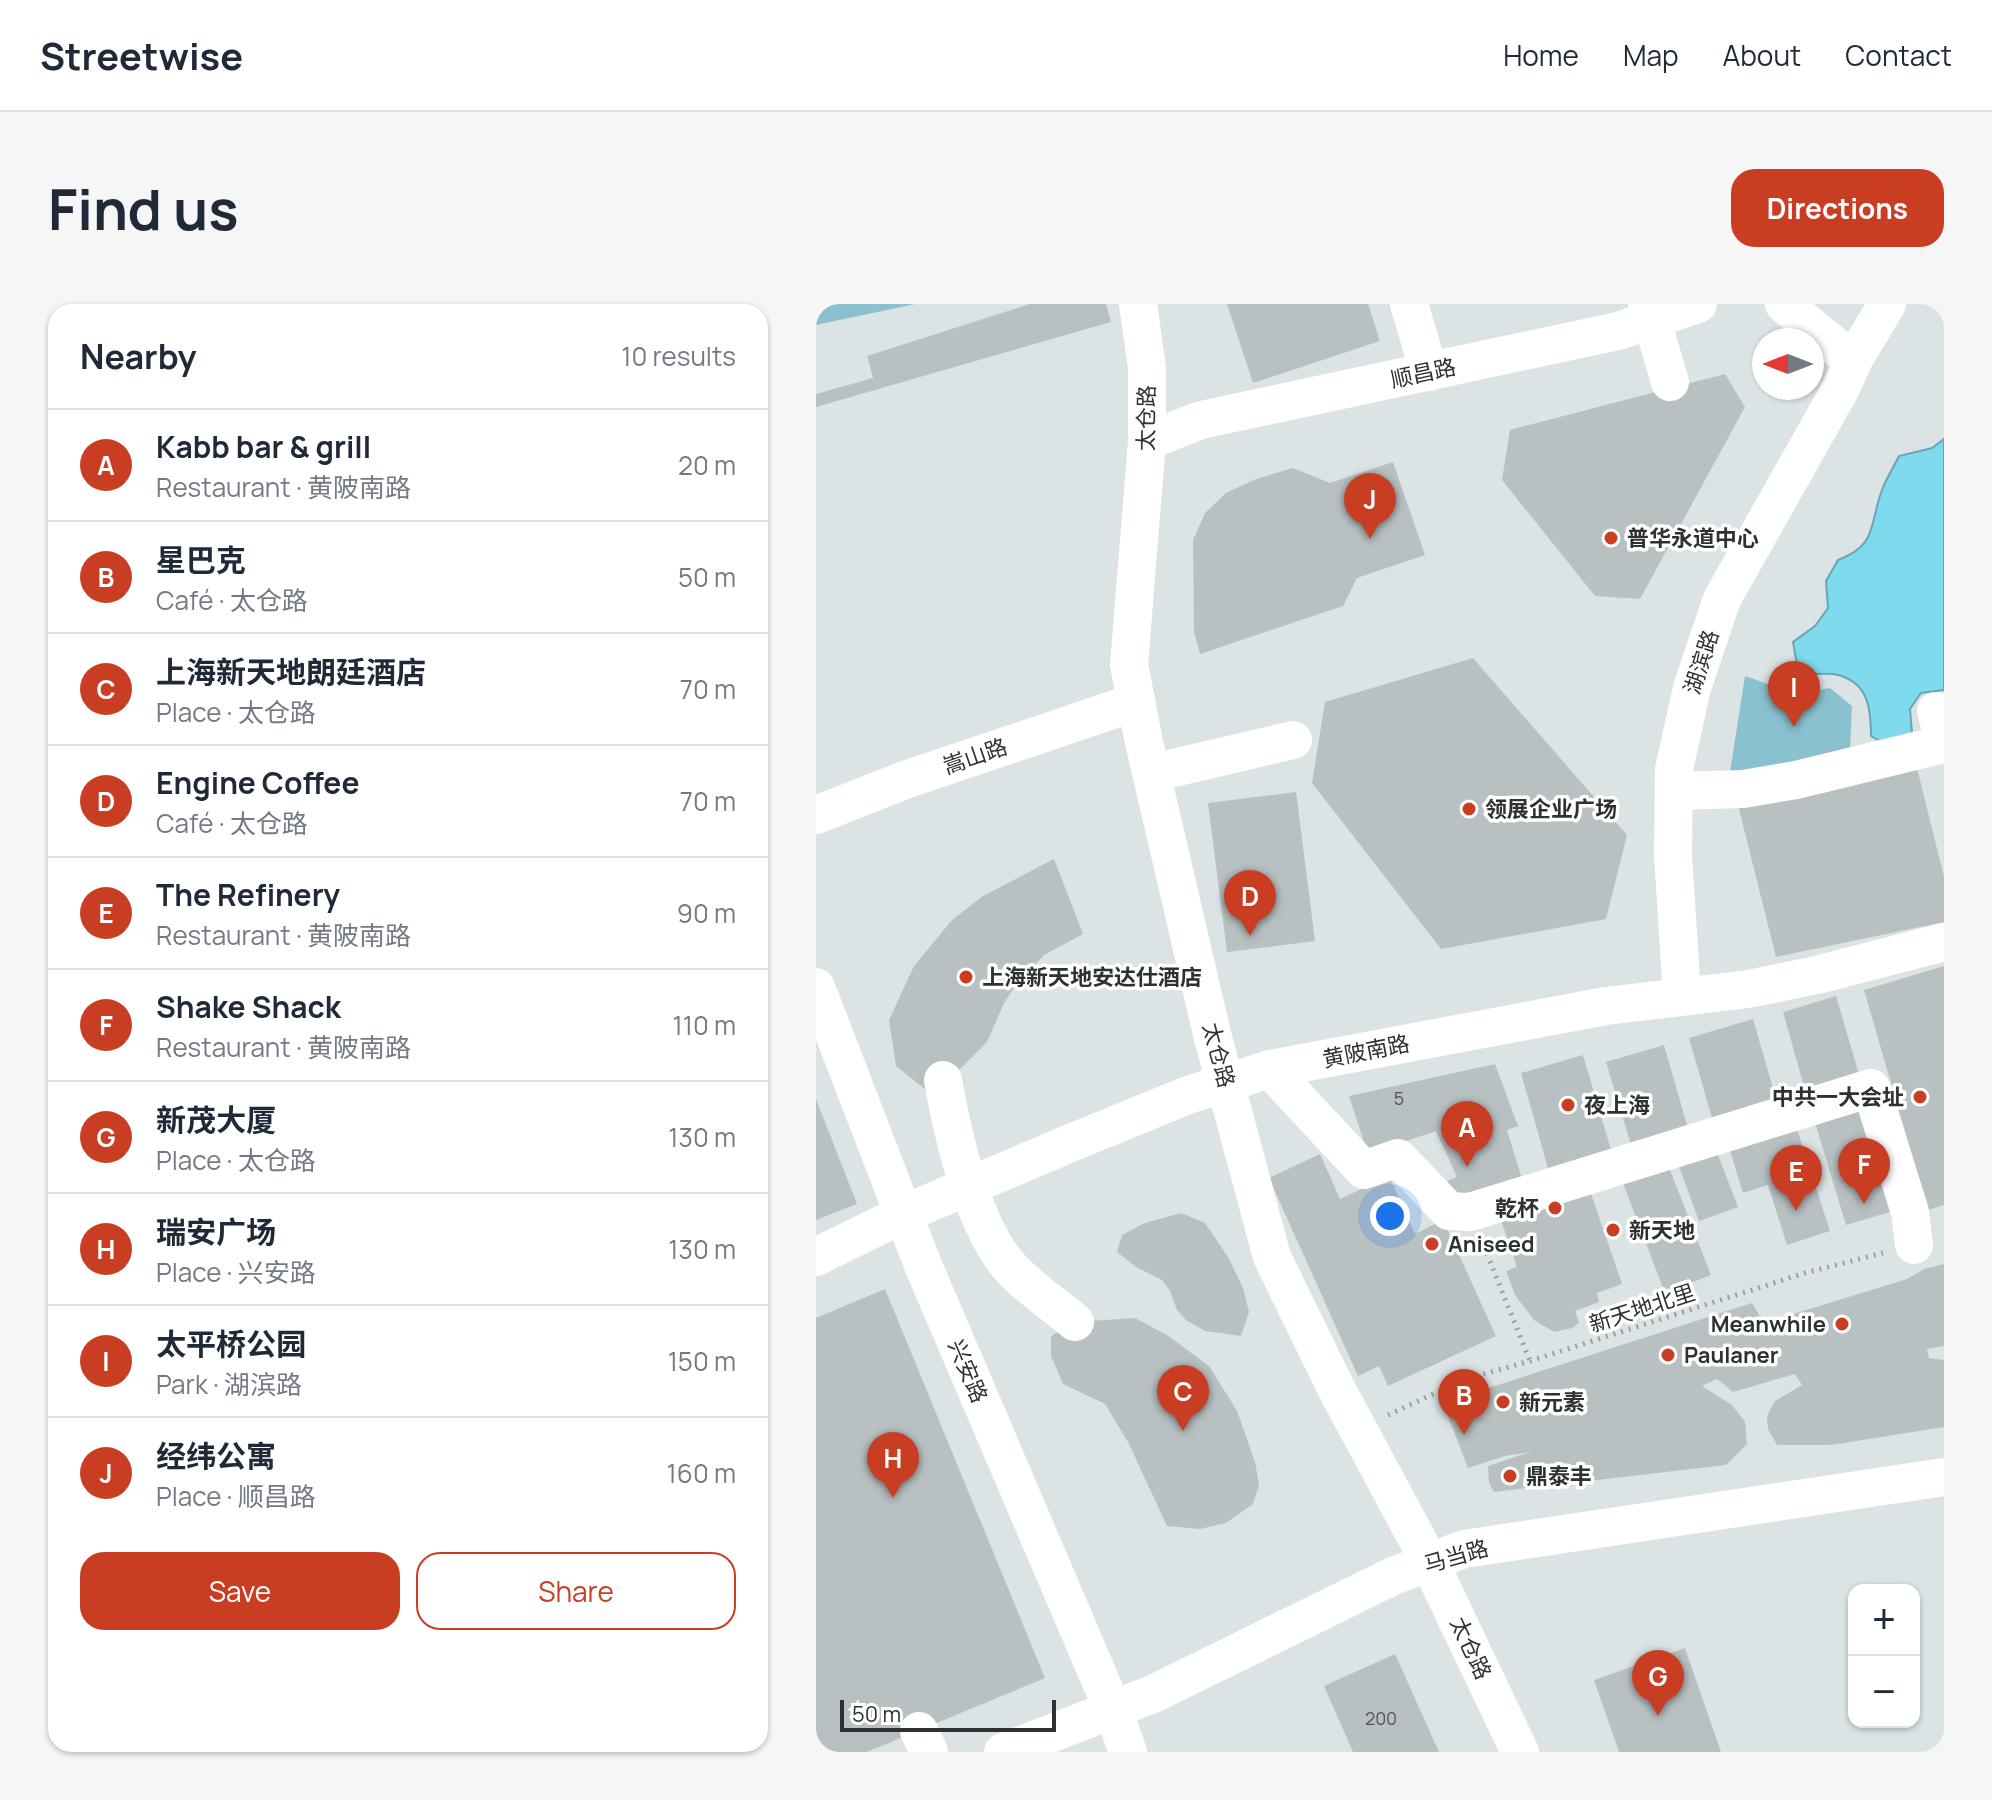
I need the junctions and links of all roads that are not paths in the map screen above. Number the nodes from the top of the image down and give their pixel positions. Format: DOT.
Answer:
graph roads {
  1 [pos="1138,304"];
  2 [pos="1409,304"];
  3 [pos="1698,304"];
  4 [pos="1784,304"];
  5 [pos="1887,304"];
  6 [pos="1650,312"];
  7 [pos="1853,361"];
  8 [pos="1429,372"];
  9 [pos="1670,382"];
  10 [pos="1147,441"];
  11 [pos="1136,702"];
  12 [pos="1941,732"];
  13 [pos="1293,740"];
  14 [pos="1152,773"];
  15 [pos="1674,791"];
  16 [pos="816,815"];
  17 [pos="1944,942"];
  18 [pos="816,987"];
  19 [pos="1682,996"];
  20 [pos="1270,1069"];
  21 [pos="943,1080"];
  22 [pos="1226,1082"];
  23 [pos="903,1214"];
  24 [pos="1914,1245"];
  25 [pos="816,1257"];
  26 [pos="1075,1322"];
  27 [pos="1944,1477"];
  28 [pos="1429,1561"];
  29 [pos="1113,1710"];
  30 [pos="1047,1744"];
  31 [pos="1003,1752"];
  32 [pos="1128,1752"];
  33 [pos="1520,1752"];
  1 -- 10 [label="street, 太仓路"];
  2 -- 8 [label="street"];
  3 -- 6 [label="street, 顺昌路"];
  4 -- 7 [label="street"];
  5 -- 7 [label="street, 湖滨路"];
  6 -- 8 [label="street, 顺昌路"];
  6 -- 9 [label="street"];
  7 -- 15 [label="street, 湖滨路"];
  8 -- 10 [label="street, 顺昌路"];
  10 -- 11 [label="street, 太仓路"];
  11 -- 14 [label="street, 太仓路"];
  11 -- 16 [label="street, 嵩山路"];
  12 -- 15 [label="street"];
  13 -- 14 [label="street"];
  14 -- 22 [label="street, 太仓路"];
  15 -- 19 [label="street, 湖滨路"];
  17 -- 19 [label="street, 黄陂南路"];
  18 -- 23 [label="street, 兴安路"];
  19 -- 20 [label="street, 黄陂南路"];
  20 -- 22 [label="street, 黄陂南路"];
  20 -- 24 [label="street"];
  21 -- 26 [label="street"];
  22 -- 23 [label="street, 黄陂南路"];
  22 -- 28 [label="street, 太仓路"];
  23 -- 25 [label="street, 黄陂南路"];
  23 -- 29 [label="street, 兴安路"];
  27 -- 28 [label="street, 马当路"];
  28 -- 29 [label="street, 马当路"];
  28 -- 33 [label="street, 太仓路"];
  29 -- 30 [label="street, 马当路"];
  29 -- 32 [label="street, 兴安路"];
  30 -- 31 [label="street, 马当路"];
}
